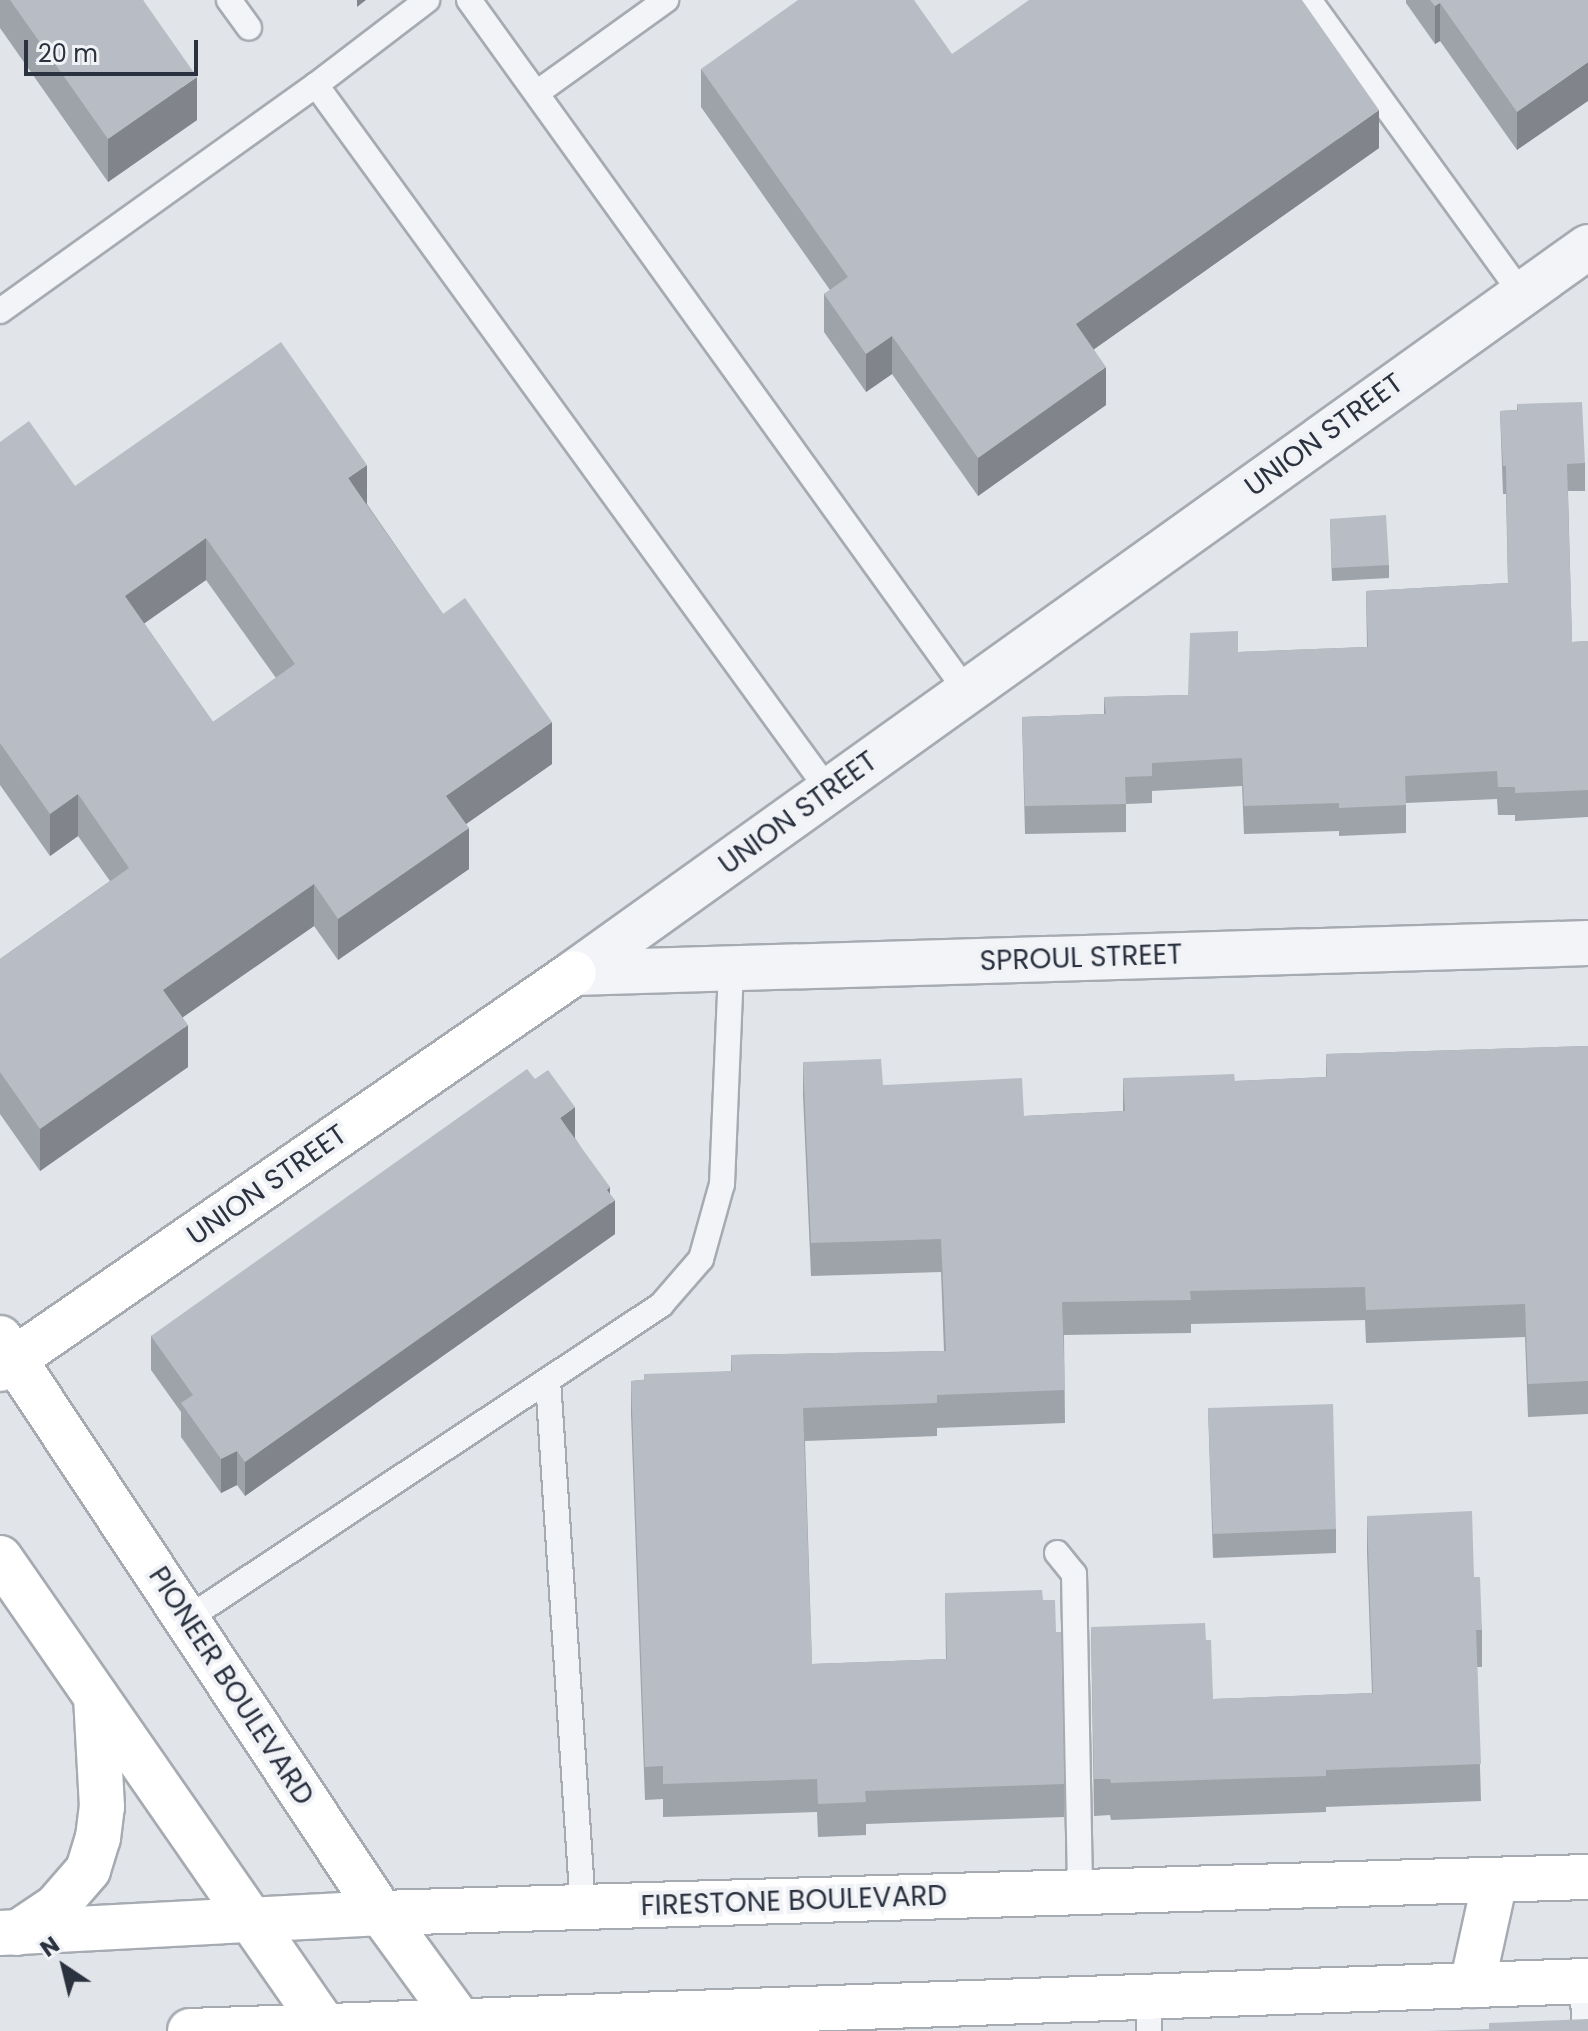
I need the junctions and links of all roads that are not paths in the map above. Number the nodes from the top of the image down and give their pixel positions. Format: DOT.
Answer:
graph roads {
  1 [pos="229,0"];
  2 [pos="427,0"];
  3 [pos="469,0"];
  4 [pos="666,0"];
  5 [pos="1309,0"];
  6 [pos="249,28"];
  7 [pos="316,85"];
  8 [pos="538,92"];
  9 [pos="1588,247"];
  10 [pos="1522,294"];
  11 [pos="0,311"];
  12 [pos="967,692"];
  13 [pos="829,791"];
  14 [pos="1588,943"];
  15 [pos="731,968"];
  16 [pos="574,973"];
  17 [pos="5,1355"];
  18 [pos="548,1381"];
  19 [pos="1057,1553"];
  20 [pos="0,1558"];
  21 [pos="187,1619"];
  22 [pos="96,1694"];
  23 [pos="1588,1877"];
  24 [pos="1495,1880"];
  25 [pos="1080,1893"];
  26 [pos="583,1908"];
  27 [pos="381,1913"];
  28 [pos="254,1923"];
  29 [pos="9,1933"];
  30 [pos="1586,1981"];
  31 [pos="1472,1985"];
  32 [pos="1149,2015"];
  33 [pos="712,2021"];
  34 [pos="325,2027"];
  35 [pos="464,2027"];
  36 [pos="190,2031"];
  37 [pos="1584,2031"];
  1 -- 6 [label="lane"];
  2 -- 7 [label="lane"];
  3 -- 8 [label="lane"];
  4 -- 8 [label="lane"];
  5 -- 10 [label="lane"];
  7 -- 11 [label="lane"];
  7 -- 13 [label="lane"];
  8 -- 12 [label="lane"];
  9 -- 10 [label="street, UNION STREET"];
  10 -- 12 [label="street, UNION STREET"];
  12 -- 13 [label="street, UNION STREET"];
  13 -- 16 [label="street, UNION STREET"];
  14 -- 15 [label="street, SPROUL STREET"];
  15 -- 16 [label="street, SPROUL STREET"];
  15 -- 18 [label="lane"];
  16 -- 17 [label="main road, UNION STREET"];
  17 -- 21 [label="main road, PIONEER BOULEVARD"];
  18 -- 21 [label="lane"];
  18 -- 26 [label="lane"];
  19 -- 25 [label="lane"];
  20 -- 22 [label="main road"];
  21 -- 27 [label="main road, PIONEER BOULEVARD"];
  22 -- 28 [label="main road"];
  22 -- 29 [label="main road"];
  23 -- 24 [label="main road, FIRESTONE BOULEVARD"];
  24 -- 25 [label="main road, FIRESTONE BOULEVARD"];
  24 -- 31 [label="main road"];
  25 -- 26 [label="main road, FIRESTONE BOULEVARD"];
  26 -- 27 [label="main road, FIRESTONE BOULEVARD"];
  27 -- 28 [label="main road, FIRESTONE BOULEVARD"];
  27 -- 35 [label="main road, PIONEER BOULEVARD"];
  28 -- 29 [label="main road, FIRESTONE BOULEVARD"];
  28 -- 34 [label="main road"];
  30 -- 31 [label="main road"];
  30 -- 37 [label="lane"];
  31 -- 32 [label="main road"];
  32 -- 33 [label="main road"];
  33 -- 35 [label="main road"];
  34 -- 35 [label="main road"];
  34 -- 36 [label="main road"];
}
